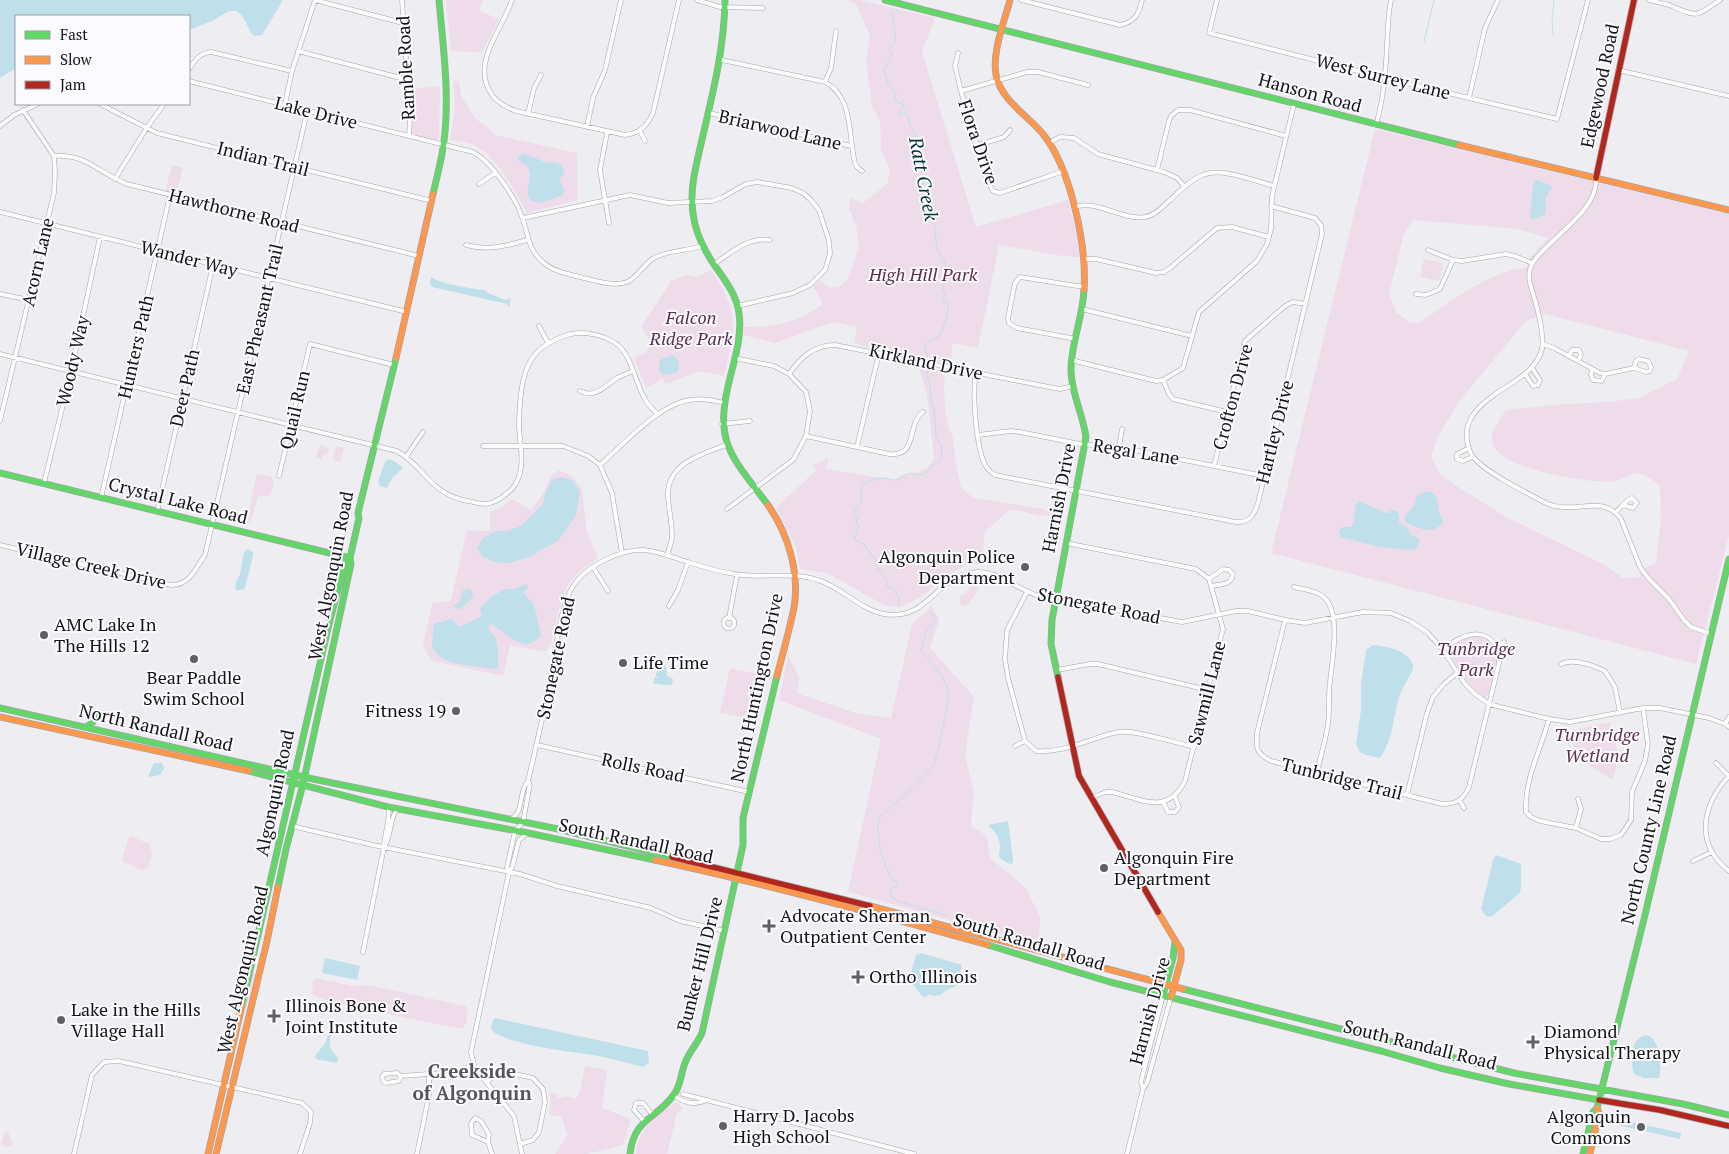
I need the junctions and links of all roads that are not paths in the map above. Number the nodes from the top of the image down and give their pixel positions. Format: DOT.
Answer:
graph roads {
  1 [pos="315,0"];
  2 [pos="402,0"];
  3 [pos="439,0"];
  4 [pos="512,0"];
  5 [pos="621,0"];
  6 [pos="679,0"];
  7 [pos="698,0"];
  8 [pos="725,0"];
  9 [pos="885,0"];
  10 [pos="1010,0"];
  11 [pos="1020,0"];
  12 [pos="1142,0"];
  13 [pos="1217,0"];
  14 [pos="1391,0"];
  15 [pos="1498,0"];
  16 [pos="1588,0"];
  17 [pos="1634,0"];
  18 [pos="1649,0"];
  19 [pos="1720,0"];
  20 [pos="725,7"];
  21 [pos="763,8"];
  22 [pos="403,23"];
  23 [pos="1003,29"];
  24 [pos="836,31"];
  25 [pos="298,51"];
  26 [pos="958,53"];
  27 [pos="722,60"];
  28 [pos="190,67"];
  29 [pos="1618,70"];
  30 [pos="292,71"];
  31 [pos="541,75"];
  32 [pos="1385,78"];
  33 [pos="408,80"];
  34 [pos="997,80"];
  35 [pos="190,81"];
  36 [pos="825,82"];
  37 [pos="1088,84"];
  38 [pos="961,90"];
  39 [pos="1729,96"];
  40 [pos="1469,98"];
  41 [pos="285,104"];
  42 [pos="1294,104"];
  43 [pos="36,105"];
  44 [pos="102,105"];
  45 [pos="163,105"];
  46 [pos="23,110"];
  47 [pos="307,112"];
  48 [pos="709,113"];
  49 [pos="528,114"];
  50 [pos="1376,125"];
  51 [pos="0,126"];
  52 [pos="587,127"];
  53 [pos="146,128"];
  54 [pos="1010,130"];
  55 [pos="640,132"];
  56 [pos="607,133"];
  57 [pos="409,136"];
  58 [pos="1286,136"];
  59 [pos="645,141"];
  60 [pos="1049,143"];
  61 [pos="444,144"];
  62 [pos="978,145"];
  63 [pos="851,146"];
  64 [pos="54,156"];
  65 [pos="295,167"];
  66 [pos="1157,170"];
  67 [pos="862,171"];
  68 [pos="1061,172"];
  69 [pos="494,173"];
  70 [pos="1596,178"];
  71 [pos="115,179"];
  72 [pos="479,184"];
  73 [pos="1274,186"];
  74 [pos="1185,187"];
  75 [pos="170,195"];
  76 [pos="432,201"];
  77 [pos="604,201"];
  78 [pos="692,202"];
  79 [pos="1272,206"];
  80 [pos="1074,207"];
  81 [pos="1729,210"];
  82 [pos="0,212"];
  83 [pos="523,218"];
  84 [pos="282,223"];
  85 [pos="609,223"];
  86 [pos="46,224"];
  87 [pos="100,237"];
  88 [pos="1269,237"];
  89 [pos="528,240"];
  90 [pos="770,240"];
  91 [pos="466,245"];
  92 [pos="702,246"];
  93 [pos="158,250"];
  94 [pos="1428,250"];
  95 [pos="419,256"];
  96 [pos="1084,259"];
  97 [pos="1453,260"];
  98 [pos="1532,263"];
  99 [pos="714,264"];
  100 [pos="213,265"];
  101 [pos="268,279"];
  102 [pos="1084,288"];
  103 [pos="0,294"];
  104 [pos="1416,294"];
  105 [pos="29,300"];
  106 [pos="1306,304"];
  107 [pos="737,306"];
  108 [pos="1082,309"];
  109 [pos="407,312"];
  110 [pos="539,326"];
  111 [pos="1192,336"];
  112 [pos="1076,339"];
  113 [pos="548,343"];
  114 [pos="1542,344"];
  115 [pos="879,353"];
  116 [pos="0,354"];
  117 [pos="1569,356"];
  118 [pos="16,358"];
  119 [pos="734,358"];
  120 [pos="1072,360"];
  121 [pos="1578,361"];
  122 [pos="394,365"];
  123 [pos="1532,368"];
  124 [pos="1634,368"];
  125 [pos="1592,370"];
  126 [pos="71,372"];
  127 [pos="633,372"];
  128 [pos="976,373"];
  129 [pos="789,374"];
  130 [pos="1525,374"];
  131 [pos="1605,374"];
  132 [pos="1163,380"];
  133 [pos="127,384"];
  134 [pos="1073,386"];
  135 [pos="580,391"];
  136 [pos="183,398"];
  137 [pos="724,403"];
  138 [pos="239,412"];
  139 [pos="923,412"];
  140 [pos="1227,412"];
  141 [pos="1,413"];
  142 [pos="657,414"];
  143 [pos="0,421"];
  144 [pos="750,421"];
  145 [pos="722,424"];
  146 [pos="291,425"];
  147 [pos="1122,429"];
  148 [pos="423,432"];
  149 [pos="978,435"];
  150 [pos="806,436"];
  151 [pos="1085,444"];
  152 [pos="726,445"];
  153 [pos="375,446"];
  154 [pos="483,446"];
  155 [pos="521,446"];
  156 [pos="857,447"];
  157 [pos="1119,447"];
  158 [pos="1469,448"];
  159 [pos="406,457"];
  160 [pos="1472,457"];
  161 [pos="600,465"];
  162 [pos="1214,466"];
  163 [pos="0,472"];
  164 [pos="280,476"];
  165 [pos="1264,476"];
  166 [pos="44,483"];
  167 [pos="755,488"];
  168 [pos="1076,491"];
  169 [pos="101,498"];
  170 [pos="1623,505"];
  171 [pos="727,509"];
  172 [pos="157,512"];
  173 [pos="1616,512"];
  174 [pos="212,525"];
  175 [pos="1066,543"];
  176 [pos="0,545"];
  177 [pos="622,553"];
  178 [pos="667,555"];
  179 [pos="350,558"];
  180 [pos="1729,558"];
  181 [pos="688,562"];
  182 [pos="593,567"];
  183 [pos="737,575"];
  184 [pos="794,575"];
  185 [pos="1209,579"];
  186 [pos="183,584"];
  187 [pos="1212,586"];
  188 [pos="1294,586"];
  189 [pos="608,591"];
  190 [pos="1027,592"];
  191 [pos="1056,599"];
  192 [pos="669,606"];
  193 [pos="1219,614"];
  194 [pos="729,618"];
  195 [pos="1332,619"];
  196 [pos="1286,620"];
  197 [pos="1711,634"];
  198 [pos="325,640"];
  199 [pos="1504,642"];
  200 [pos="1496,646"];
  201 [pos="1443,650"];
  202 [pos="1561,664"];
  203 [pos="1057,670"];
  204 [pos="1457,673"];
  205 [pos="314,689"];
  206 [pos="1208,690"];
  207 [pos="322,691"];
  208 [pos="1489,704"];
  209 [pos="0,708"];
  210 [pos="1643,708"];
  211 [pos="1620,713"];
  212 [pos="1693,714"];
  213 [pos="96,716"];
  214 [pos="0,717"];
  215 [pos="1729,717"];
  216 [pos="1549,719"];
  217 [pos="1727,725"];
  218 [pos="86,727"];
  219 [pos="314,730"];
  220 [pos="1025,741"];
  221 [pos="537,745"];
  222 [pos="1015,746"];
  223 [pos="1194,746"];
  224 [pos="1072,747"];
  225 [pos="1716,763"];
  226 [pos="1317,773"];
  227 [pos="296,775"];
  228 [pos="1729,776"];
  229 [pos="304,777"];
  230 [pos="528,781"];
  231 [pos="294,782"];
  232 [pos="303,784"];
  233 [pos="749,792"];
  234 [pos="1407,795"];
  235 [pos="1093,797"];
  236 [pos="1175,797"];
  237 [pos="1578,799"];
  238 [pos="1460,801"];
  239 [pos="1163,802"];
  240 [pos="388,806"];
  241 [pos="398,808"];
  242 [pos="1464,808"];
  243 [pos="510,819"];
  244 [pos="523,822"];
  245 [pos="292,826"];
  246 [pos="1576,828"];
  247 [pos="515,831"];
  248 [pos="528,833"];
  249 [pos="384,847"];
  250 [pos="1712,852"];
  251 [pos="1692,861"];
  252 [pos="1729,871"];
  253 [pos="509,872"];
  254 [pos="736,875"];
  255 [pos="725,931"];
  256 [pos="1175,942"];
  257 [pos="363,952"];
  258 [pos="1165,984"];
  259 [pos="1174,986"];
  260 [pos="1162,995"];
  261 [pos="1171,997"];
  262 [pos="474,1065"];
  263 [pos="429,1073"];
  264 [pos="401,1076"];
  265 [pos="487,1082"];
  266 [pos="224,1084"];
  267 [pos="232,1086"];
  268 [pos="1143,1088"];
  269 [pos="1602,1089"];
  270 [pos="683,1094"];
  271 [pos="673,1095"];
  272 [pos="707,1100"];
  273 [pos="1599,1100"];
  274 [pos="1597,1108"];
  275 [pos="652,1114"];
  276 [pos="1729,1115"];
  277 [pos="644,1121"];
  278 [pos="1729,1126"];
  279 [pos="488,1142"];
  280 [pos="520,1144"];
  281 [pos="74,1154"];
  282 [pos="208,1154"];
  283 [pos="216,1154"];
  284 [pos="300,1154"];
  285 [pos="417,1154"];
  286 [pos="492,1154"];
  287 [pos="522,1154"];
  288 [pos="630,1154"];
  289 [pos="914,1154"];
  290 [pos="1127,1154"];
  291 [pos="1583,1154"];
  292 [pos="1590,1154"];
  1 -- 22 [label="street"];
  1 -- 25 [label="street"];
  2 -- 22 [label="street, Ramble Road"];
  3 -- 61 [label="main road, West Algonquin Road"];
  4 -- 49 [label="street"];
  5 -- 52 [label="street"];
  6 -- 55 [label="street"];
  7 -- 20 [label="street"];
  8 -- 20 [label="main road, North Huntington Drive"];
  9 -- 23 [label="main road, Hanson Road"];
  10 -- 23 [label="main road"];
  11 -- 12 [label="street"];
  13 -- 32 [label="street, West Surrey Lane"];
  14 -- 32 [label="street"];
  15 -- 40 [label="street"];
  16 -- 40 [label="street, West Surrey Lane"];
  17 -- 29 [label="main road, Edgewood Road"];
  18 -- 19 [label="street"];
  20 -- 21 [label="street"];
  20 -- 27 [label="main road, North Huntington Drive"];
  22 -- 33 [label="street, Ramble Road"];
  23 -- 34 [label="main road"];
  23 -- 42 [label="main road, Hanson Road"];
  24 -- 36 [label="street"];
  25 -- 30 [label="street"];
  25 -- 33 [label="street"];
  26 -- 38 [label="street, Flora Drive"];
  27 -- 36 [label="street"];
  27 -- 48 [label="main road, North Huntington Drive"];
  28 -- 30 [label="street"];
  29 -- 39 [label="street"];
  29 -- 70 [label="main road, Edgewood Road"];
  30 -- 41 [label="street"];
  31 -- 49 [label="street"];
  32 -- 40 [label="street, West Surrey Lane"];
  32 -- 50 [label="street"];
  33 -- 57 [label="street, Ramble Road"];
  34 -- 37 [label="street"];
  34 -- 38 [label="street"];
  34 -- 60 [label="main road, Harnish Drive"];
  35 -- 41 [label="street, Lake Drive"];
  36 -- 63 [label="street"];
  38 -- 62 [label="street, Flora Drive"];
  41 -- 47 [label="street, Lake Drive"];
  42 -- 50 [label="main road, Hanson Road"];
  42 -- 58 [label="street"];
  43 -- 46 [label="street"];
  44 -- 53 [label="street, Indian Trail"];
  45 -- 53 [label="street"];
  46 -- 51 [label="street"];
  46 -- 64 [label="street"];
  47 -- 57 [label="street, Lake Drive"];
  47 -- 65 [label="street, East Pheasant Trail"];
  48 -- 63 [label="street, Briarwood Lane"];
  48 -- 78 [label="main road, North Huntington Drive"];
  49 -- 52 [label="street"];
  50 -- 70 [label="main road, Hanson Road"];
  52 -- 56 [label="street"];
  53 -- 65 [label="street, Indian Trail"];
  53 -- 71 [label="street"];
  54 -- 62 [label="street"];
  55 -- 56 [label="street"];
  55 -- 59 [label="street"];
  56 -- 77 [label="street"];
  57 -- 61 [label="street, Lake Drive"];
  58 -- 66 [label="street"];
  58 -- 73 [label="street"];
  60 -- 66 [label="street"];
  60 -- 68 [label="main road, Harnish Drive"];
  61 -- 69 [label="street, Lake Drive"];
  61 -- 76 [label="main road, West Algonquin Road"];
  62 -- 68 [label="street, Flora Drive"];
  63 -- 67 [label="street"];
  64 -- 71 [label="street, Hawthorne Road"];
  64 -- 86 [label="street, Acorn Lane"];
  65 -- 76 [label="street, Indian Trail"];
  65 -- 84 [label="street, East Pheasant Trail"];
  66 -- 74 [label="street"];
  68 -- 80 [label="main road, Harnish Drive"];
  69 -- 72 [label="street"];
  69 -- 83 [label="street, Lake Drive"];
  70 -- 81 [label="main road, Hanson Road"];
  70 -- 98 [label="street"];
  71 -- 75 [label="street, Hawthorne Road"];
  73 -- 74 [label="street"];
  73 -- 79 [label="street"];
  74 -- 80 [label="street"];
  75 -- 84 [label="street, Hawthorne Road"];
  75 -- 93 [label="street, Hunters Path"];
  76 -- 95 [label="main road, West Algonquin Road"];
  77 -- 78 [label="street"];
  77 -- 83 [label="street"];
  77 -- 85 [label="street"];
  78 -- 92 [label="main road, North Huntington Drive"];
  78 -- 107 [label="street"];
  79 -- 88 [label="street"];
  79 -- 106 [label="street, Hartley Drive"];
  80 -- 96 [label="main road, Harnish Drive"];
  82 -- 86 [label="street, Wander Way"];
  83 -- 89 [label="street, Lake Drive"];
  84 -- 95 [label="street, Hawthorne Road"];
  84 -- 101 [label="street, East Pheasant Trail"];
  86 -- 87 [label="street, Wander Way"];
  86 -- 105 [label="street, Acorn Lane"];
  87 -- 93 [label="street, Wander Way"];
  87 -- 126 [label="street, Woody Way"];
  88 -- 96 [label="street"];
  88 -- 111 [label="street"];
  89 -- 91 [label="street"];
  89 -- 92 [label="street"];
  90 -- 99 [label="street"];
  92 -- 99 [label="main road, North Huntington Drive"];
  93 -- 100 [label="street, Wander Way"];
  93 -- 133 [label="street, Hunters Path"];
  94 -- 97 [label="street"];
  95 -- 109 [label="main road, West Algonquin Road"];
  96 -- 102 [label="main road, Harnish Drive"];
  97 -- 98 [label="street"];
  97 -- 104 [label="street"];
  98 -- 114 [label="street"];
  99 -- 107 [label="main road, North Huntington Drive"];
  100 -- 101 [label="street, Wander Way"];
  100 -- 136 [label="street, Deer Path"];
  101 -- 109 [label="street, Wander Way"];
  101 -- 138 [label="street, East Pheasant Trail"];
  102 -- 108 [label="main road, Harnish Drive"];
  102 -- 112 [label="street"];
  103 -- 105 [label="street"];
  105 -- 118 [label="street, Acorn Lane"];
  106 -- 140 [label="street, Crofton Drive"];
  106 -- 165 [label="street, Hartley Drive"];
  107 -- 119 [label="main road, North Huntington Drive"];
  108 -- 111 [label="street"];
  108 -- 112 [label="main road, Harnish Drive"];
  109 -- 122 [label="main road, West Algonquin Road"];
  110 -- 113 [label="street"];
  111 -- 132 [label="street"];
  112 -- 120 [label="main road, Harnish Drive"];
  113 -- 127 [label="street"];
  113 -- 155 [label="street"];
  114 -- 117 [label="street"];
  114 -- 123 [label="street"];
  115 -- 128 [label="street, Kirkland Drive"];
  115 -- 129 [label="street, Kirkland Drive"];
  115 -- 156 [label="street"];
  116 -- 118 [label="street"];
  117 -- 121 [label="street"];
  117 -- 121 [label="street"];
  118 -- 126 [label="street"];
  118 -- 141 [label="street, Acorn Lane"];
  119 -- 129 [label="street"];
  119 -- 137 [label="main road, North Huntington Drive"];
  120 -- 132 [label="street"];
  120 -- 134 [label="main road, Harnish Drive"];
  121 -- 125 [label="street"];
  122 -- 146 [label="street, Quail Run"];
  122 -- 153 [label="main road, West Algonquin Road"];
  123 -- 130 [label="street"];
  123 -- 130 [label="street"];
  124 -- 131 [label="street"];
  125 -- 131 [label="street"];
  125 -- 131 [label="street"];
  126 -- 133 [label="street"];
  126 -- 166 [label="street, Woody Way"];
  127 -- 135 [label="street"];
  127 -- 142 [label="street"];
  128 -- 134 [label="street, Kirkland Drive"];
  128 -- 149 [label="street, Hartley Drive"];
  129 -- 150 [label="street"];
  130 -- 158 [label="street"];
  132 -- 140 [label="street"];
  133 -- 136 [label="street"];
  133 -- 169 [label="street, Hunters Path"];
  134 -- 151 [label="main road, Harnish Drive"];
  136 -- 138 [label="street"];
  136 -- 172 [label="street, Deer Path"];
  137 -- 142 [label="street"];
  137 -- 145 [label="main road, North Huntington Drive"];
  138 -- 146 [label="street"];
  138 -- 174 [label="street, East Pheasant Trail"];
  139 -- 156 [label="street"];
  140 -- 162 [label="street, Crofton Drive"];
  141 -- 143 [label="street, Acorn Lane"];
  142 -- 161 [label="street"];
  144 -- 145 [label="street"];
  145 -- 152 [label="main road, North Huntington Drive"];
  146 -- 153 [label="street"];
  146 -- 164 [label="street, Quail Run"];
  147 -- 157 [label="street"];
  148 -- 159 [label="street"];
  149 -- 151 [label="street, Regal Lane"];
  149 -- 168 [label="street, Hartley Drive"];
  150 -- 156 [label="street"];
  150 -- 167 [label="street"];
  151 -- 157 [label="street, Regal Lane"];
  151 -- 168 [label="main road, Harnish Drive"];
  152 -- 167 [label="main road, North Huntington Drive"];
  152 -- 178 [label="street"];
  153 -- 159 [label="street"];
  153 -- 179 [label="main road, West Algonquin Road"];
  154 -- 155 [label="street"];
  155 -- 159 [label="street"];
  155 -- 161 [label="street"];
  157 -- 162 [label="street, Regal Lane"];
  158 -- 160 [label="street"];
  158 -- 160 [label="street"];
  160 -- 173 [label="street"];
  161 -- 177 [label="street"];
  162 -- 165 [label="street, Regal Lane"];
  163 -- 166 [label="main road, Crystal Lake Road"];
  165 -- 168 [label="street, Hartley Drive"];
  166 -- 169 [label="main road, Crystal Lake Road"];
  167 -- 171 [label="street"];
  167 -- 184 [label="main road, North Huntington Drive"];
  168 -- 175 [label="main road, Harnish Drive"];
  169 -- 172 [label="main road, Crystal Lake Road"];
  170 -- 173 [label="street"];
  172 -- 174 [label="main road, Crystal Lake Road"];
  173 -- 197 [label="street"];
  174 -- 179 [label="main road, Crystal Lake Road"];
  174 -- 186 [label="street, East Pheasant Trail"];
  175 -- 185 [label="street"];
  175 -- 191 [label="main road, Harnish Drive"];
  176 -- 186 [label="street, Village Creek Drive"];
  177 -- 178 [label="street, Stonegate Road"];
  177 -- 182 [label="street, Stonegate Road"];
  178 -- 181 [label="street, Stonegate Road"];
  179 -- 198 [label="main road, Algonquin Road"];
  179 -- 207 [label="main road, West Algonquin Road"];
  180 -- 197 [label="main road, North County Line Road"];
  181 -- 183 [label="street, Stonegate Road"];
  181 -- 192 [label="street"];
  182 -- 189 [label="street"];
  182 -- 221 [label="street, Stonegate Road"];
  183 -- 184 [label="street, Stonegate Road"];
  183 -- 194 [label="street"];
  184 -- 190 [label="street, Stonegate Road"];
  184 -- 233 [label="main road, North Huntington Drive"];
  185 -- 187 [label="street, Sawmill Lane"];
  185 -- 187 [label="street"];
  187 -- 193 [label="street, Sawmill Lane"];
  188 -- 195 [label="street"];
  190 -- 191 [label="street, Stonegate Road"];
  190 -- 220 [label="street"];
  191 -- 193 [label="street, Stonegate Road"];
  191 -- 203 [label="main road, Harnish Drive"];
  193 -- 196 [label="street, Stonegate Road"];
  193 -- 206 [label="street, Sawmill Lane"];
  195 -- 196 [label="street, Stonegate Road"];
  195 -- 201 [label="street, Stonegate Road"];
  195 -- 226 [label="street"];
  196 -- 226 [label="street, Tunbridge Trail"];
  197 -- 212 [label="main road, North County Line Road"];
  198 -- 205 [label="main road, Algonquin Road"];
  198 -- 207 [label="main road"];
  199 -- 200 [label="street"];
  200 -- 201 [label="street"];
  200 -- 208 [label="street"];
  201 -- 204 [label="street, Stonegate Road"];
  202 -- 211 [label="street"];
  203 -- 206 [label="street"];
  203 -- 224 [label="main road, Harnish Drive"];
  204 -- 208 [label="street, Stonegate Road"];
  204 -- 234 [label="street"];
  205 -- 219 [label="main road"];
  205 -- 227 [label="main road, Algonquin Road"];
  206 -- 223 [label="street, Sawmill Lane"];
  207 -- 219 [label="main road, West Algonquin Road"];
  208 -- 216 [label="street, Stonegate Road"];
  208 -- 238 [label="street"];
  209 -- 218 [label="main road, North Randall Road"];
  210 -- 211 [label="street, Stonegate Road"];
  210 -- 212 [label="street, Stonegate Road"];
  210 -- 246 [label="street"];
  211 -- 216 [label="street, Stonegate Road"];
  212 -- 217 [label="street, Stonegate Road"];
  212 -- 269 [label="main road, North County Line Road"];
  213 -- 218 [label="main road"];
  214 -- 231 [label="main road, North Randall Road"];
  215 -- 217 [label="street"];
  216 -- 246 [label="street"];
  218 -- 227 [label="main road, North Randall Road"];
  219 -- 229 [label="main road, West Algonquin Road"];
  220 -- 222 [label="street"];
  220 -- 224 [label="street"];
  221 -- 230 [label="street, Stonegate Road"];
  221 -- 233 [label="street, Rolls Road"];
  223 -- 224 [label="street"];
  223 -- 236 [label="street, Sawmill Lane"];
  224 -- 235 [label="main road, Harnish Drive"];
  225 -- 228 [label="street"];
  226 -- 234 [label="street, Tunbridge Trail"];
  227 -- 229 [label="main road, North Randall Road"];
  227 -- 231 [label="main road, Algonquin Road"];
  228 -- 250 [label="street"];
  229 -- 232 [label="main road, West Algonquin Road"];
  229 -- 243 [label="main road, South Randall Road"];
  230 -- 243 [label="street, Stonegate Road"];
  230 -- 244 [label="street, Stonegate Road"];
  231 -- 232 [label="main road, North Randall Road"];
  231 -- 266 [label="main road, Algonquin Road"];
  232 -- 240 [label="main road, South Randall Road"];
  232 -- 245 [label="main road, West Algonquin Road"];
  233 -- 254 [label="main road, North Huntington Drive"];
  234 -- 238 [label="street, Tunbridge Trail"];
  235 -- 239 [label="street, Sawmill Lane"];
  235 -- 256 [label="main road, Harnish Drive"];
  236 -- 239 [label="street, Sawmill Lane"];
  236 -- 239 [label="street, Sawmill Lane"];
  237 -- 246 [label="street"];
  238 -- 242 [label="street"];
  240 -- 241 [label="main road, South Randall Road"];
  240 -- 249 [label="street"];
  241 -- 247 [label="main road, South Randall Road"];
  241 -- 249 [label="street"];
  243 -- 244 [label="main road, South Randall Road"];
  244 -- 247 [label="street"];
  244 -- 254 [label="main road, South Randall Road"];
  245 -- 249 [label="street"];
  245 -- 267 [label="main road, West Algonquin Road"];
  247 -- 248 [label="main road, South Randall Road"];
  247 -- 253 [label="street"];
  248 -- 253 [label="street"];
  248 -- 254 [label="main road, South Randall Road"];
  249 -- 253 [label="street"];
  249 -- 257 [label="street"];
  250 -- 251 [label="street"];
  250 -- 252 [label="street"];
  253 -- 255 [label="street"];
  253 -- 262 [label="street"];
  254 -- 255 [label="main road, Bunker Hill Drive"];
  254 -- 258 [label="main road, South Randall Road"];
  254 -- 260 [label="main road, South Randall Road"];
  255 -- 271 [label="main road, Bunker Hill Drive"];
  256 -- 258 [label="main road, Harnish Drive"];
  256 -- 259 [label="main road, Harnish Drive"];
  258 -- 259 [label="main road, South Randall Road"];
  258 -- 260 [label="main road, Harnish Drive"];
  259 -- 261 [label="main road, Harnish Drive"];
  259 -- 269 [label="main road, South Randall Road"];
  260 -- 261 [label="main road, South Randall Road"];
  260 -- 268 [label="street, Harnish Drive"];
  261 -- 268 [label="street, Harnish Drive"];
  261 -- 273 [label="main road, South Randall Road"];
  262 -- 263 [label="street"];
  262 -- 265 [label="street"];
  263 -- 264 [label="street"];
  263 -- 285 [label="street"];
  264 -- 264 [label="street"];
  265 -- 280 [label="street"];
  265 -- 280 [label="street"];
  266 -- 267 [label="street"];
  266 -- 281 [label="street"];
  266 -- 282 [label="main road, Algonquin Road"];
  267 -- 283 [label="main road, West Algonquin Road"];
  267 -- 284 [label="street"];
  268 -- 290 [label="street, Harnish Drive"];
  269 -- 273 [label="main road, North County Line Road"];
  269 -- 276 [label="main road, South Randall Road"];
  270 -- 272 [label="street"];
  271 -- 272 [label="street"];
  271 -- 275 [label="main road, Bunker Hill Drive"];
  272 -- 289 [label="street"];
  273 -- 274 [label="main road, North County Line Road"];
  273 -- 278 [label="main road, South Randall Road"];
  274 -- 291 [label="main road, North County Line Road"];
  274 -- 292 [label="main road, North County Line Road"];
  275 -- 277 [label="main road, Bunker Hill Drive"];
  275 -- 277 [label="street"];
  277 -- 288 [label="main road, Bunker Hill Drive"];
  279 -- 279 [label="street"];
  279 -- 286 [label="street"];
  280 -- 287 [label="street"];
}
